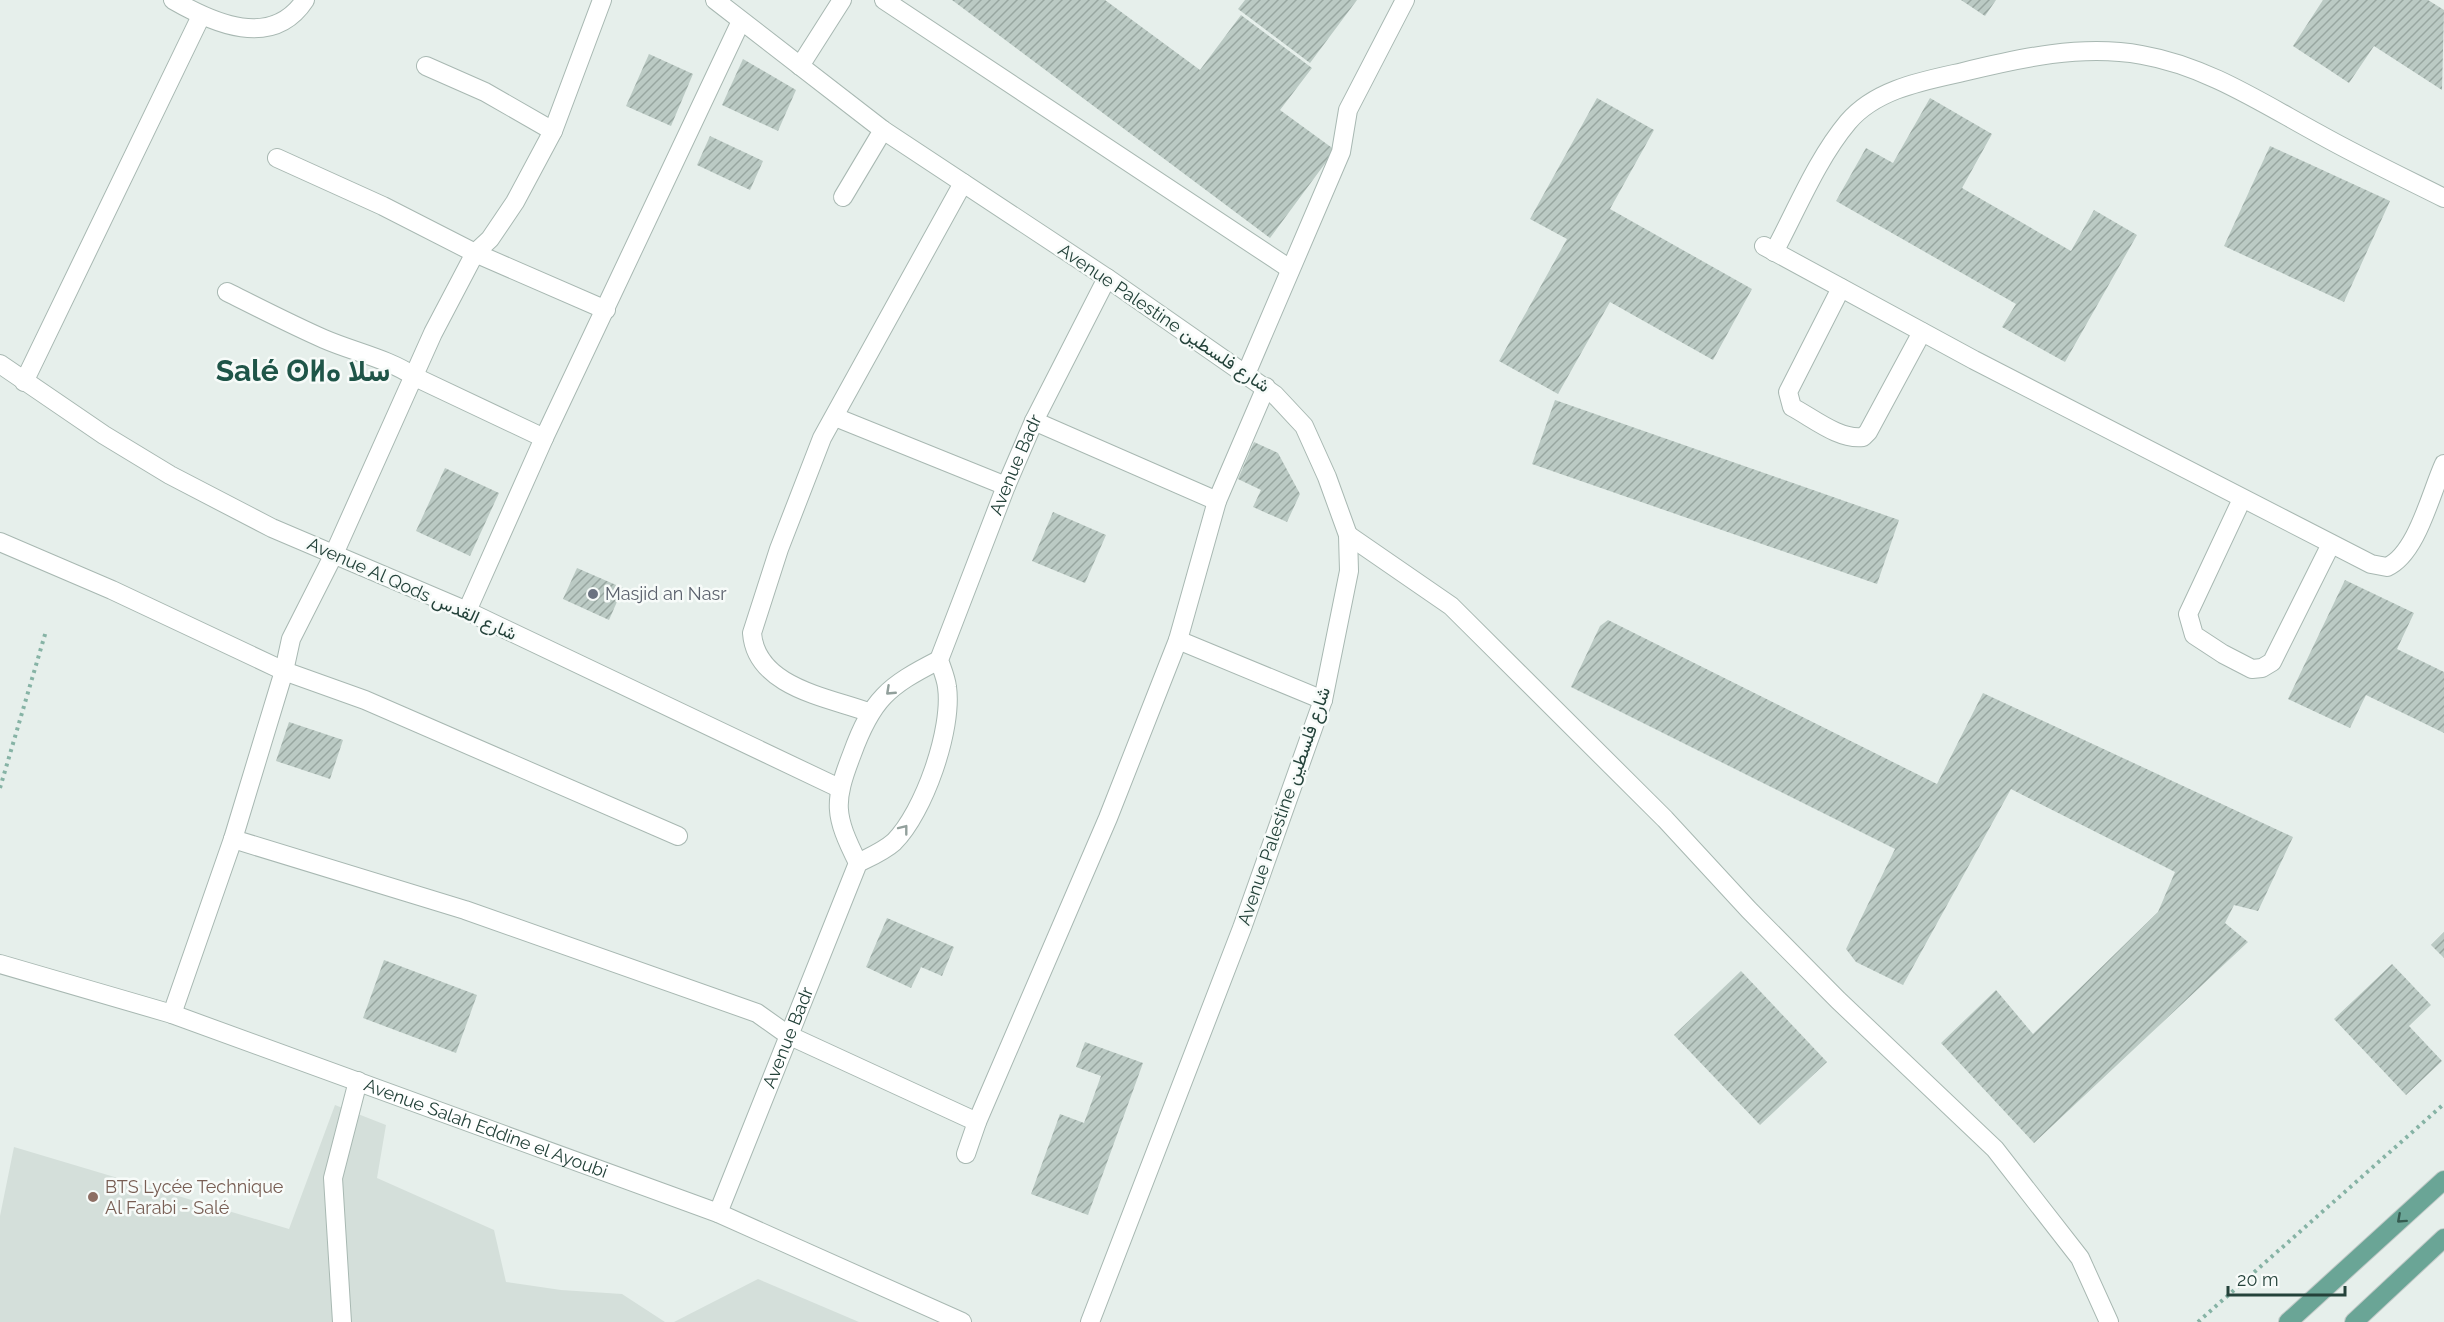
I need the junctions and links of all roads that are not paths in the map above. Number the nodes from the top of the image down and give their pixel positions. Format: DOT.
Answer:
graph roads {
  1 [pos="173,0"];
  2 [pos="305,0"];
  3 [pos="602,0"];
  4 [pos="715,0"];
  5 [pos="842,0"];
  6 [pos="884,0"];
  7 [pos="1405,0"];
  8 [pos="201,16"];
  9 [pos="741,21"];
  10 [pos="426,66"];
  11 [pos="800,66"];
  12 [pos="883,130"];
  13 [pos="553,131"];
  14 [pos="277,158"];
  15 [pos="963,183"];
  16 [pos="843,197"];
  17 [pos="2444,198"];
  18 [pos="476,253"];
  19 [pos="1290,269"];
  20 [pos="1107,278"];
  21 [pos="1841,288"];
  22 [pos="227,292"];
  23 [pos="606,310"];
  24 [pos="1923,332"];
  25 [pos="0,364"];
  26 [pos="1246,374"];
  27 [pos="415,377"];
  28 [pos="24,382"];
  29 [pos="1266,387"];
  30 [pos="835,417"];
  31 [pos="1034,421"];
  32 [pos="544,438"];
  33 [pos="2444,464"];
  34 [pos="1006,486"];
  35 [pos="2242,499"];
  36 [pos="1217,501"];
  37 [pos="1348,535"];
  38 [pos="0,542"];
  39 [pos="2331,544"];
  40 [pos="334,554"];
  41 [pos="467,611"];
  42 [pos="1178,640"];
  43 [pos="939,660"];
  44 [pos="284,671"];
  45 [pos="1323,700"];
  46 [pos="868,712"];
  47 [pos="839,788"];
  48 [pos="678,836"];
  49 [pos="233,839"];
  50 [pos="858,863"];
  51 [pos="0,964"];
  52 [pos="172,1014"];
  53 [pos="788,1035"];
  54 [pos="358,1081"];
  55 [pos="977,1122"];
  56 [pos="966,1154"];
  57 [pos="2444,1180"];
  58 [pos="718,1213"];
  59 [pos="2444,1238"];
  60 [pos="342,1322"];
  61 [pos="962,1322"];
  62 [pos="1090,1322"];
  63 [pos="2109,1322"];
  64 [pos="2288,1322"];
  65 [pos="2354,1322"];
  1 -- 8 [label="street"];
  2 -- 8 [label="street"];
  3 -- 13 [label="street"];
  4 -- 9 [label="street, Avenue Palestine شارع فلسطين"];
  5 -- 11 [label="street"];
  6 -- 19 [label="street"];
  7 -- 19 [label="street"];
  8 -- 28 [label="street"];
  9 -- 11 [label="street, Avenue Palestine شارع فلسطين"];
  9 -- 23 [label="street"];
  10 -- 13 [label="street"];
  11 -- 12 [label="street, Avenue Palestine شارع فلسطين"];
  12 -- 15 [label="street, Avenue Palestine شارع فلسطين"];
  12 -- 16 [label="street"];
  13 -- 18 [label="street"];
  14 -- 18 [label="street"];
  15 -- 20 [label="street, Avenue Palestine شارع فلسطين"];
  15 -- 30 [label="street"];
  17 -- 21 [label="street"];
  18 -- 23 [label="street"];
  18 -- 27 [label="street"];
  19 -- 26 [label="street"];
  20 -- 26 [label="street, Avenue Palestine شارع فلسطين"];
  20 -- 31 [label="street, Avenue Badr"];
  21 -- 24 [label="street"];
  21 -- 24 [label="street"];
  22 -- 27 [label="street"];
  23 -- 32 [label="street"];
  24 -- 35 [label="street"];
  25 -- 28 [label="street, Avenue Al Qods شارع القدس"];
  26 -- 29 [label="street, Avenue Palestine شارع فلسطين"];
  27 -- 32 [label="street"];
  27 -- 40 [label="street"];
  28 -- 40 [label="street, Avenue Al Qods شارع القدس"];
  29 -- 36 [label="street"];
  29 -- 37 [label="street, Avenue Palestine شارع فلسطين"];
  30 -- 34 [label="street"];
  30 -- 46 [label="street"];
  31 -- 34 [label="street, Avenue Badr"];
  31 -- 36 [label="street"];
  32 -- 41 [label="street"];
  33 -- 39 [label="street"];
  34 -- 43 [label="street, Avenue Badr"];
  35 -- 39 [label="street"];
  35 -- 39 [label="street"];
  36 -- 42 [label="street"];
  37 -- 45 [label="street, Avenue Palestine شارع فلسطين"];
  37 -- 63 [label="street"];
  38 -- 44 [label="street"];
  40 -- 41 [label="street, Avenue Al Qods شارع القدس"];
  40 -- 44 [label="street"];
  41 -- 47 [label="street, Avenue Al Qods شارع القدس"];
  42 -- 45 [label="street"];
  42 -- 55 [label="street"];
  43 -- 46 [label="street, one-way"];
  50 -- 43 [label="street, one-way"];
  44 -- 48 [label="street"];
  44 -- 49 [label="street"];
  45 -- 62 [label="street, Avenue Palestine شارع فلسطين"];
  46 -- 47 [label="street"];
  47 -- 50 [label="street"];
  49 -- 52 [label="street"];
  49 -- 53 [label="street"];
  50 -- 53 [label="street, Avenue Badr"];
  51 -- 52 [label="street, Avenue Salah Eddine el Ayoubi"];
  52 -- 54 [label="street, Avenue Salah Eddine el Ayoubi"];
  53 -- 55 [label="street"];
  53 -- 58 [label="street, Avenue Badr"];
  54 -- 58 [label="street, Avenue Salah Eddine el Ayoubi"];
  54 -- 60 [label="street"];
  55 -- 56 [label="street"];
  57 -- 64 [label="main road, one-way"];
  58 -- 61 [label="street, Avenue Salah Eddine el Ayoubi"];
  59 -- 65 [label="main road"];
}
